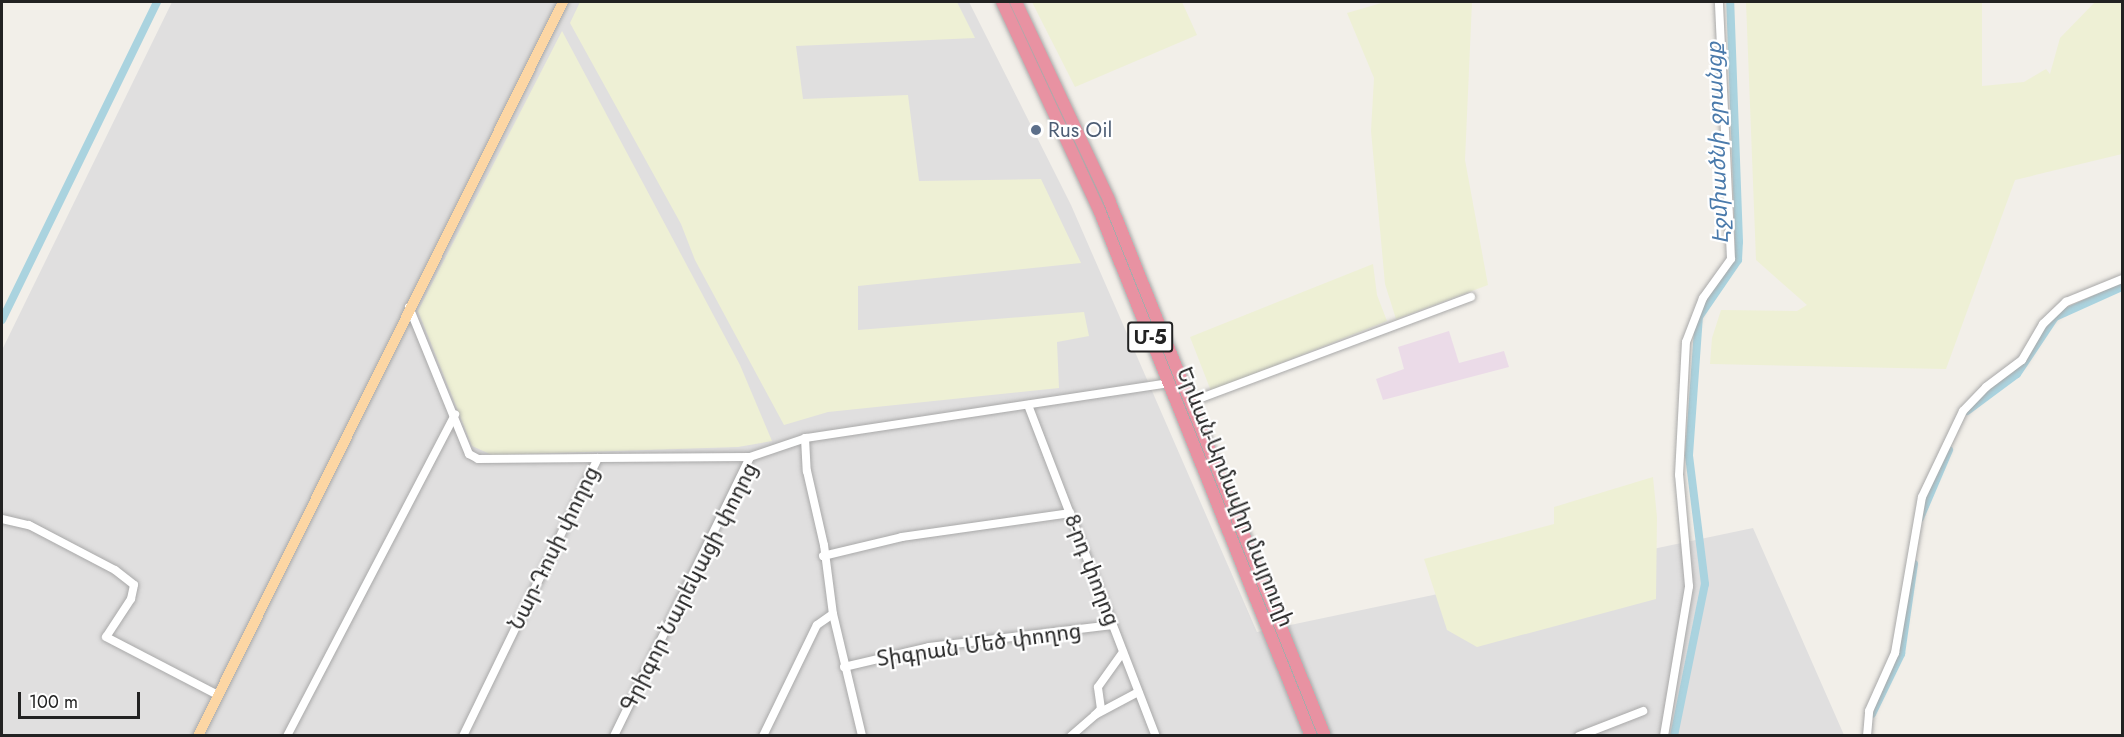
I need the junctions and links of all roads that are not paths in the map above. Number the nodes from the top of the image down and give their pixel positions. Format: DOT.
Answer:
graph roads {
  1 [pos="562,2"];
  2 [pos="1002,2"];
  3 [pos="1016,2"];
  4 [pos="1719,2"];
  5 [pos="2122,279"];
  6 [pos="1471,297"];
  7 [pos="409,307"];
  8 [pos="1169,383"];
  9 [pos="1190,402"];
  10 [pos="1028,405"];
  11 [pos="455,414"];
  12 [pos="806,438"];
  13 [pos="750,457"];
  14 [pos="597,458"];
  15 [pos="1070,513"];
  16 [pos="2,519"];
  17 [pos="823,556"];
  18 [pos="833,614"];
  19 [pos="1113,625"];
  20 [pos="1124,652"];
  21 [pos="844,667"];
  22 [pos="1294,676"];
  23 [pos="1138,692"];
  24 [pos="218,695"];
  25 [pos="1643,711"];
  26 [pos="1095,715"];
  27 [pos="198,735"];
  28 [pos="287,735"];
  29 [pos="464,735"];
  30 [pos="614,735"];
  31 [pos="763,735"];
  32 [pos="862,735"];
  33 [pos="1071,735"];
  34 [pos="1155,735"];
  35 [pos="1311,735"];
  36 [pos="1324,735"];
  37 [pos="1579,735"];
  38 [pos="1664,735"];
  39 [pos="1867,735"];
  1 -- 7 [label="main road"];
  2 -- 8 [label="highway, Երևան-Արմավիր մայրուղի / Մ-5"];
  3 -- 9 [label="highway, Երևան-Արմավիր մայրուղի / Մ-5"];
  4 -- 38 [label="street"];
  5 -- 39 [label="street"];
  6 -- 9 [label="street"];
  7 -- 11 [label="street, Նար-Դոսի փողոց"];
  7 -- 24 [label="main road"];
  8 -- 10 [label="street, Գրիգոր Նարեկացի փողոց"];
  8 -- 22 [label="highway, Երևան-Արմավիր մայրուղի / Մ-5"];
  9 -- 22 [label="highway, Երևան-Արմավիր մայրուղի / Մ-5"];
  10 -- 12 [label="street, Գրիգոր Նարեկացի փողոց"];
  10 -- 15 [label="street, 8-րդ փողոց"];
  11 -- 14 [label="street, Նար-Դոսի փողոց"];
  11 -- 28 [label="street"];
  12 -- 13 [label="street, Գրիգոր Նարեկացի փողոց"];
  12 -- 17 [label="street"];
  13 -- 14 [label="street"];
  13 -- 30 [label="street, Գրիգոր Նարեկացի փողոց"];
  14 -- 29 [label="street, Նար-Դոսի փողոց"];
  15 -- 17 [label="street"];
  15 -- 19 [label="street, 8-րդ փողոց"];
  16 -- 24 [label="street"];
  17 -- 18 [label="street"];
  18 -- 21 [label="street"];
  18 -- 31 [label="street"];
  19 -- 20 [label="street, 8-րդ փողոց"];
  19 -- 21 [label="street, Տիգրան Մեծ փողոց"];
  20 -- 23 [label="street, 8-րդ փողոց"];
  20 -- 26 [label="street"];
  21 -- 32 [label="street"];
  22 -- 35 [label="highway, Մ-5"];
  22 -- 36 [label="highway, Մ-5"];
  23 -- 26 [label="street"];
  23 -- 34 [label="street, 8-րդ փողոց"];
  24 -- 27 [label="main road"];
  25 -- 37 [label="street"];
  26 -- 33 [label="street"];
}
